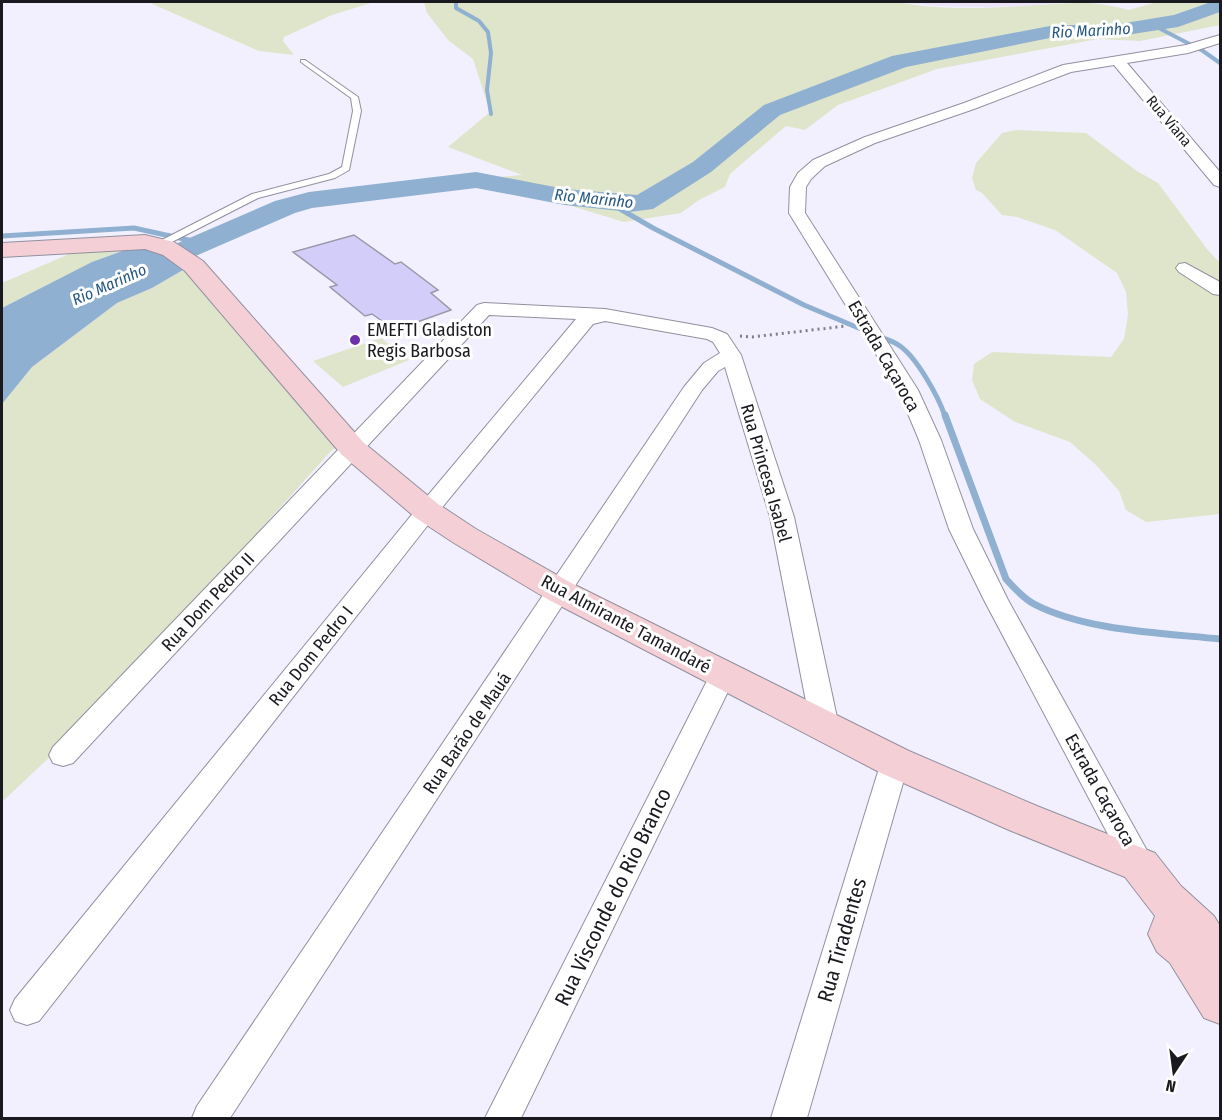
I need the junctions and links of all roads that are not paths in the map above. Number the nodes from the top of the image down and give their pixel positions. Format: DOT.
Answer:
graph roads {
  1 [pos="1221,39"];
  2 [pos="1188,49"];
  3 [pos="1220,55"];
  4 [pos="1117,60"];
  5 [pos="303,61"];
  6 [pos="1221,182"];
  7 [pos="164,245"];
  8 [pos="2,250"];
  9 [pos="1185,268"];
  10 [pos="1221,290"];
  11 [pos="605,315"];
  12 [pos="730,355"];
  13 [pos="353,449"];
  14 [pos="427,511"];
  15 [pos="561,592"];
  16 [pos="723,675"];
  17 [pos="825,727"];
  18 [pos="63,755"];
  19 [pos="895,762"];
  20 [pos="1140,865"];
  21 [pos="1200,947"];
  22 [pos="27,1010"];
  23 [pos="210,1119"];
  24 [pos="503,1119"];
  25 [pos="789,1119"];
  1 -- 2 [label="street"];
  2 -- 3 [label="street"];
  2 -- 4 [label="street, Estrada Caçaroca"];
  4 -- 6 [label="street, Rua Viana"];
  4 -- 20 [label="street, Estrada Caçaroca"];
  5 -- 7 [label="lane"];
  7 -- 8 [label="main road"];
  7 -- 13 [label="main road, Rua Almirante Tamandaré"];
  9 -- 10 [label="street"];
  11 -- 12 [label="street, Rua Princesa Isabel"];
  11 -- 13 [label="street, Rua Dom Pedro II"];
  11 -- 14 [label="street, Rua Dom Pedro I"];
  12 -- 15 [label="street, Rua Barão de Mauá"];
  12 -- 17 [label="street, Rua Princesa Isabel"];
  13 -- 14 [label="main road, Rua Almirante Tamandaré"];
  13 -- 18 [label="street, Rua Dom Pedro II"];
  14 -- 15 [label="main road, Rua Almirante Tamandaré"];
  14 -- 22 [label="street, Rua Dom Pedro I"];
  15 -- 16 [label="main road, Rua Almirante Tamandaré"];
  15 -- 23 [label="street, Rua Barão de Mauá"];
  16 -- 17 [label="main road, Rua Almirante Tamandaré"];
  16 -- 24 [label="street, Rua Visconde do Rio Branco"];
  17 -- 19 [label="main road, Rua Almirante Tamandaré"];
  19 -- 20 [label="main road, Rua Almirante Tamandaré"];
  19 -- 25 [label="street, Rua Tiradentes"];
  20 -- 21 [label="main road, Estrada Caçaroca"];
}
